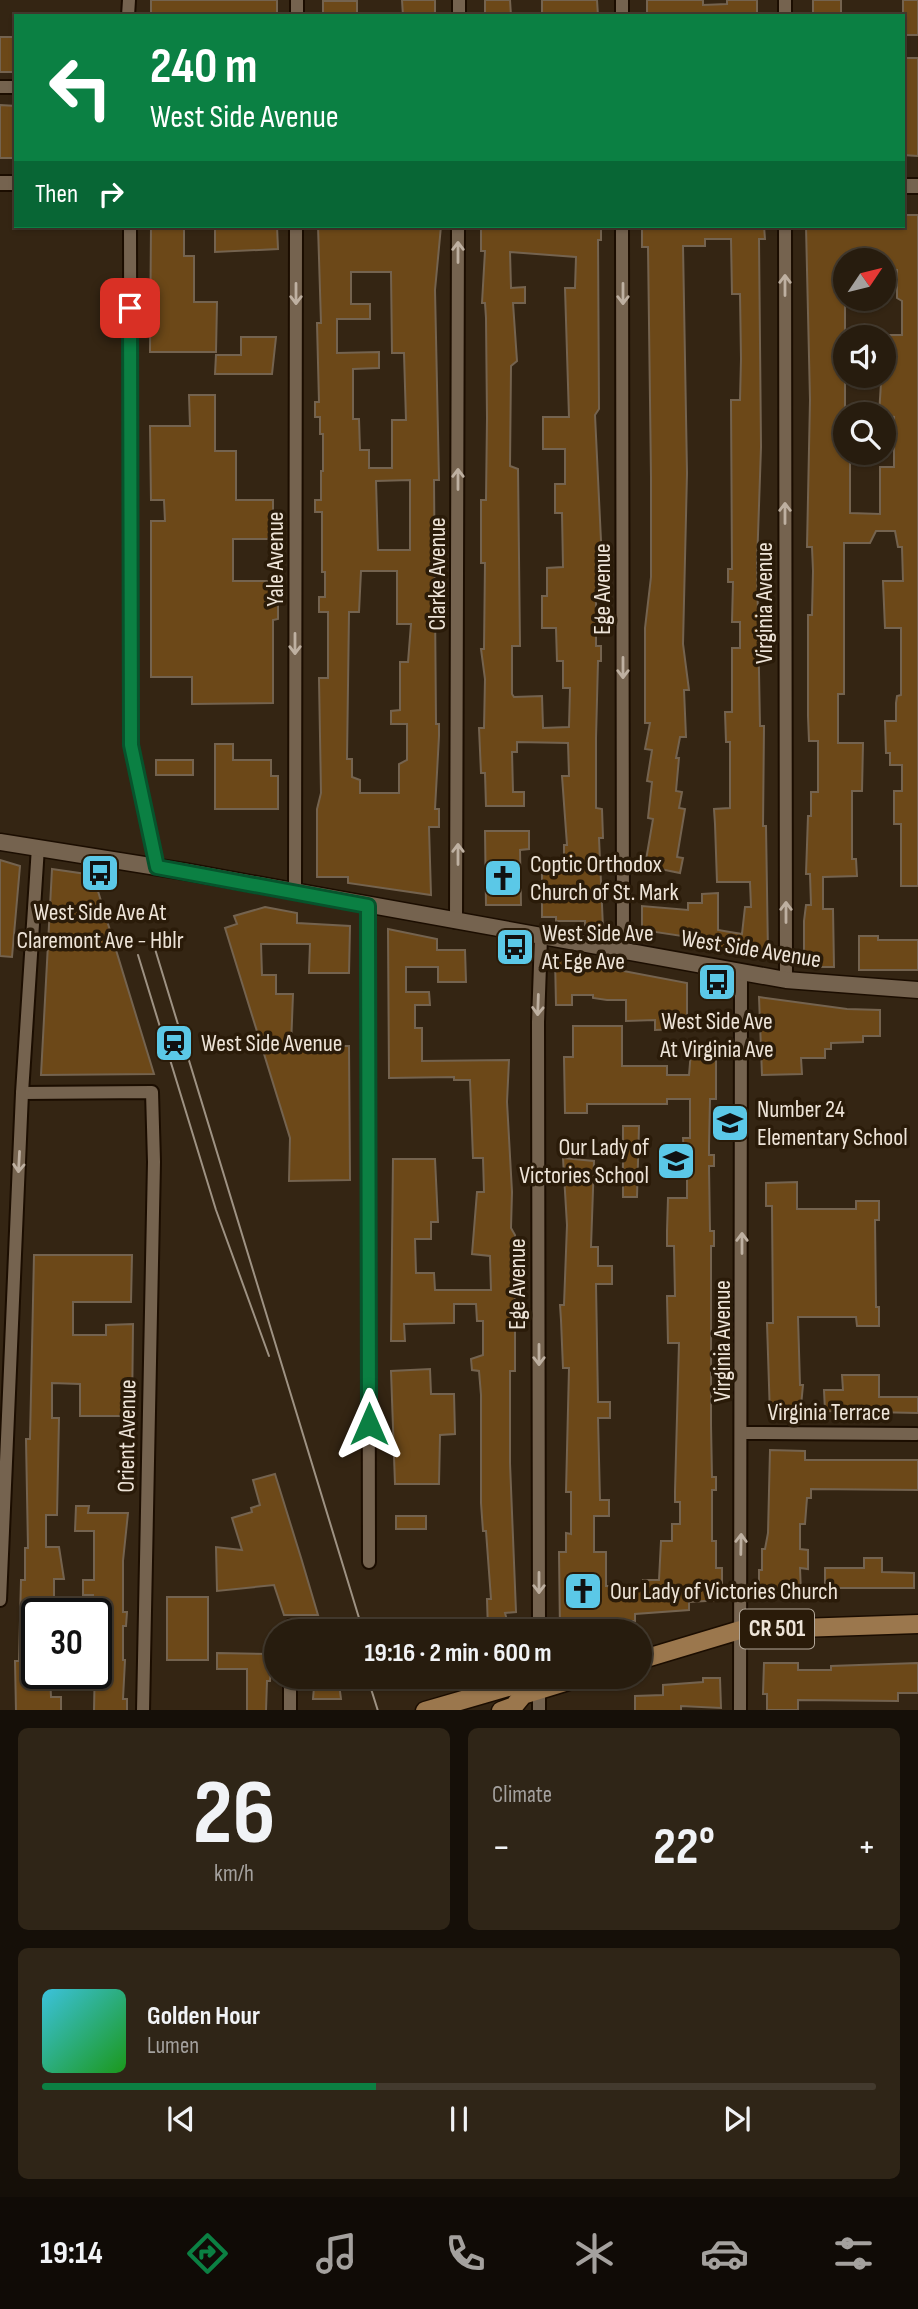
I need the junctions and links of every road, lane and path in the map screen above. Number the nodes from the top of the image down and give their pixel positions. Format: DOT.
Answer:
graph roads {
  1 [pos="130,228"];
  2 [pos="296,228"];
  3 [pos="458,228"];
  4 [pos="622,228"];
  5 [pos="785,228"];
  6 [pos="0,842"];
  7 [pos="38,848"];
  8 [pos="157,867"];
  9 [pos="295,892"];
  10 [pos="368,906"];
  11 [pos="456,922"];
  12 [pos="541,937"];
  13 [pos="623,952"];
  14 [pos="741,972"];
  15 [pos="786,980"];
  16 [pos="918,990"];
  17 [pos="22,1093"];
  18 [pos="743,1433"];
  19 [pos="916,1434"];
  20 [pos="369,1562"];
  21 [pos="0,1600"];
  22 [pos="539,1619"];
  23 [pos="918,1624"];
  24 [pos="740,1630"];
  25 [pos="652,1656"];
  26 [pos="290,1689"];
  27 [pos="501,1689"];
  28 [pos="532,1689"];
  29 [pos="534,1689"];
  30 [pos="143,1710"];
  31 [pos="290,1710"];
  32 [pos="425,1710"];
  33 [pos="501,1710"];
  34 [pos="539,1710"];
  35 [pos="740,1710"];
  1 -- 8 [label="street"];
  2 -- 9 [label="street, Yale Avenue, one-way"];
  11 -- 3 [label="street, Clarke Avenue, one-way"];
  4 -- 13 [label="street, Ege Avenue, one-way"];
  15 -- 5 [label="street, Virginia Avenue, one-way"];
  6 -- 7 [label="main road, West Side Avenue"];
  7 -- 8 [label="main road, West Side Avenue"];
  7 -- 17 [label="street"];
  8 -- 9 [label="main road, West Side Avenue"];
  9 -- 10 [label="main road, West Side Avenue"];
  10 -- 11 [label="main road, West Side Avenue"];
  10 -- 20 [label="street"];
  11 -- 12 [label="main road, West Side Avenue"];
  12 -- 13 [label="main road, West Side Avenue"];
  12 -- 22 [label="street, Ege Avenue, one-way"];
  13 -- 14 [label="main road, West Side Avenue"];
  14 -- 15 [label="main road, West Side Avenue"];
  18 -- 14 [label="street, Virginia Avenue, one-way"];
  15 -- 16 [label="main road, West Side Avenue"];
  17 -- 21 [label="street, one-way"];
  17 -- 30 [label="street, Orient Avenue"];
  18 -- 19 [label="street, Virginia Terrace"];
  24 -- 18 [label="street, Virginia Avenue, one-way"];
  23 -- 24 [label="main road, CR 501"];
  24 -- 25 [label="main road, CR 501"];
  24 -- 35 [label="street, Virginia Avenue"];
  26 -- 31 [label="street"];
  27 -- 32 [label="main road"];
  28 -- 33 [label="main road"];
  29 -- 34 [label="street"];
}
